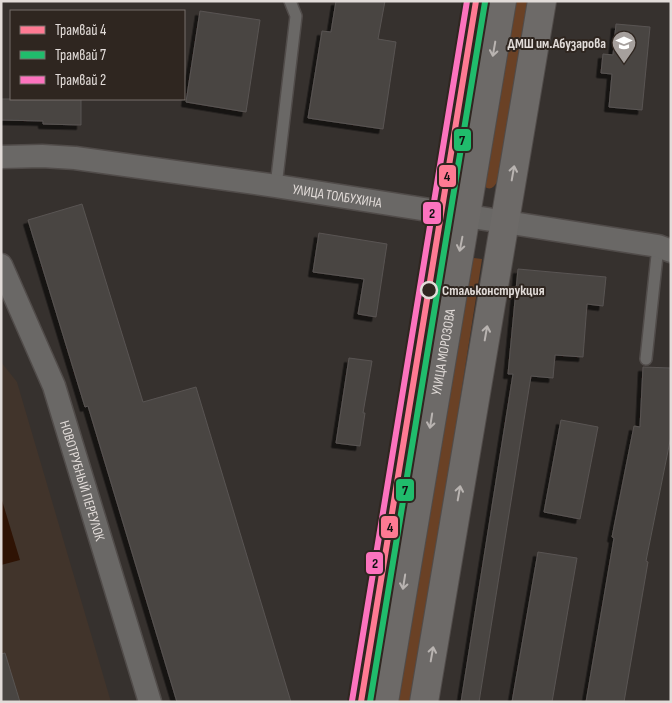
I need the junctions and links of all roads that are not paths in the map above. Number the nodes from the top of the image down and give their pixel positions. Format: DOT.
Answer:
graph roads {
  1 [pos="290,1"];
  2 [pos="502,1"];
  3 [pos="542,1"];
  4 [pos="1,157"];
  5 [pos="276,186"];
  6 [pos="466,215"];
  7 [pos="505,222"];
  8 [pos="665,248"];
  9 [pos="1,265"];
  10 [pos="646,359"];
  11 [pos="150,702"];
  12 [pos="384,702"];
  13 [pos="424,702"];
  1 -- 5 [label="lane"];
  2 -- 6 [label="main road, УЛИЦА МОРОЗОВА, one-way"];
  7 -- 3 [label="main road, one-way"];
  4 -- 5 [label="street, УЛИЦА ТОЛБУХИНА"];
  5 -- 6 [label="street, УЛИЦА ТОЛБУХИНА"];
  6 -- 7 [label="street, УЛИЦА ТОЛБУХИНА"];
  6 -- 12 [label="main road, УЛИЦА МОРОЗОВА, one-way"];
  7 -- 8 [label="street, УЛИЦА ТОЛБУХИНА"];
  13 -- 7 [label="main road, one-way"];
  8 -- 10 [label="lane"];
  9 -- 11 [label="street, НОВОТРУБНЫЙ ПЕРЕУЛОК"];
}
